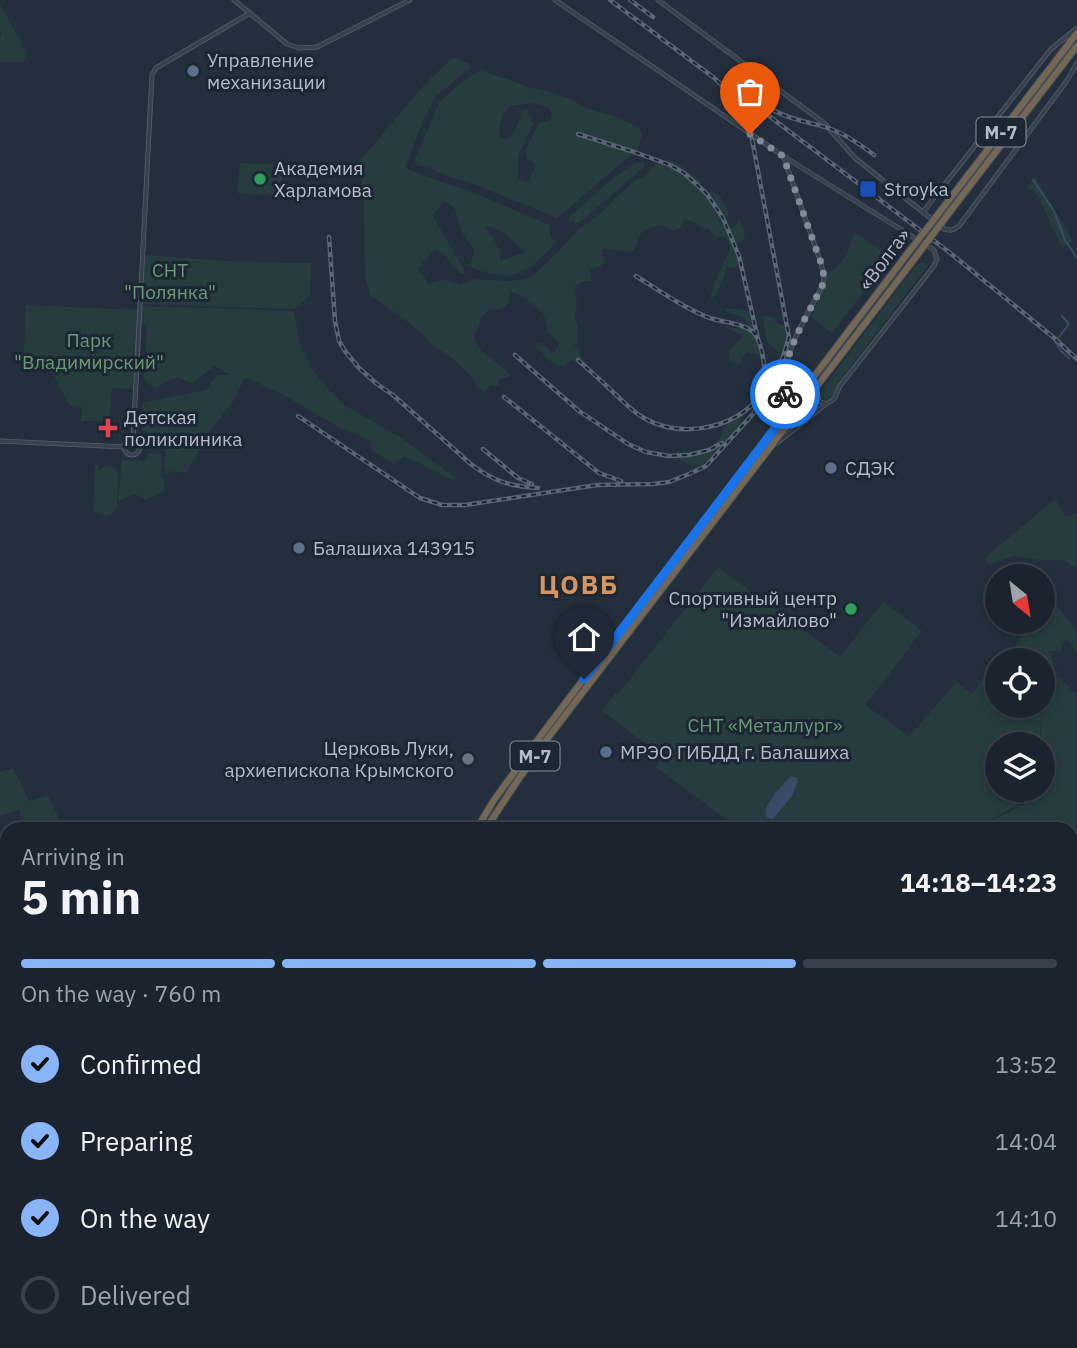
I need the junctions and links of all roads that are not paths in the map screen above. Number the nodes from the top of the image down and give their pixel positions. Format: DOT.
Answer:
graph roads {
  1 [pos="234,0"];
  2 [pos="410,0"];
  3 [pos="555,0"];
  4 [pos="658,0"];
  5 [pos="250,13"];
  6 [pos="1077,31"];
  7 [pos="1077,46"];
  8 [pos="1077,63"];
  9 [pos="783,156"];
  10 [pos="798,166"];
  11 [pos="790,175"];
  12 [pos="792,181"];
  13 [pos="923,212"];
  14 [pos="911,255"];
  15 [pos="787,363"];
  16 [pos="820,374"];
  17 [pos="819,384"];
  18 [pos="826,404"];
  19 [pos="783,418"];
  20 [pos="133,440"];
  21 [pos="0,441"];
  22 [pos="125,447"];
  23 [pos="769,449"];
  24 [pos="481,822"];
  25 [pos="490,822"];
  1 -- 5 [label="street"];
  2 -- 5 [label="street"];
  3 -- 9 [label="street"];
  4 -- 13 [label="street"];
  5 -- 20 [label="street"];
  6 -- 13 [label="street"];
  6 -- 14 [label="highway, «Волга» / М-7, bridge"];
  7 -- 14 [label="highway, «Волга» / М-7, bridge"];
  8 -- 13 [label="street"];
  9 -- 10 [label="street"];
  9 -- 11 [label="street"];
  10 -- 11 [label="street"];
  10 -- 12 [label="street"];
  10 -- 18 [label="street"];
  11 -- 12 [label="street"];
  12 -- 15 [label="street"];
  14 -- 16 [label="highway, «Волга» / М-7"];
  15 -- 16 [label="street"];
  15 -- 19 [label="street"];
  16 -- 17 [label="highway, М-7"];
  16 -- 19 [label="highway, М-7"];
  17 -- 18 [label="street"];
  17 -- 23 [label="highway, М-7"];
  18 -- 23 [label="street"];
  19 -- 24 [label="highway, М-7"];
  20 -- 22 [label="street"];
  20 -- 22 [label="street"];
  21 -- 22 [label="street"];
  23 -- 25 [label="highway, М-7"];
}
